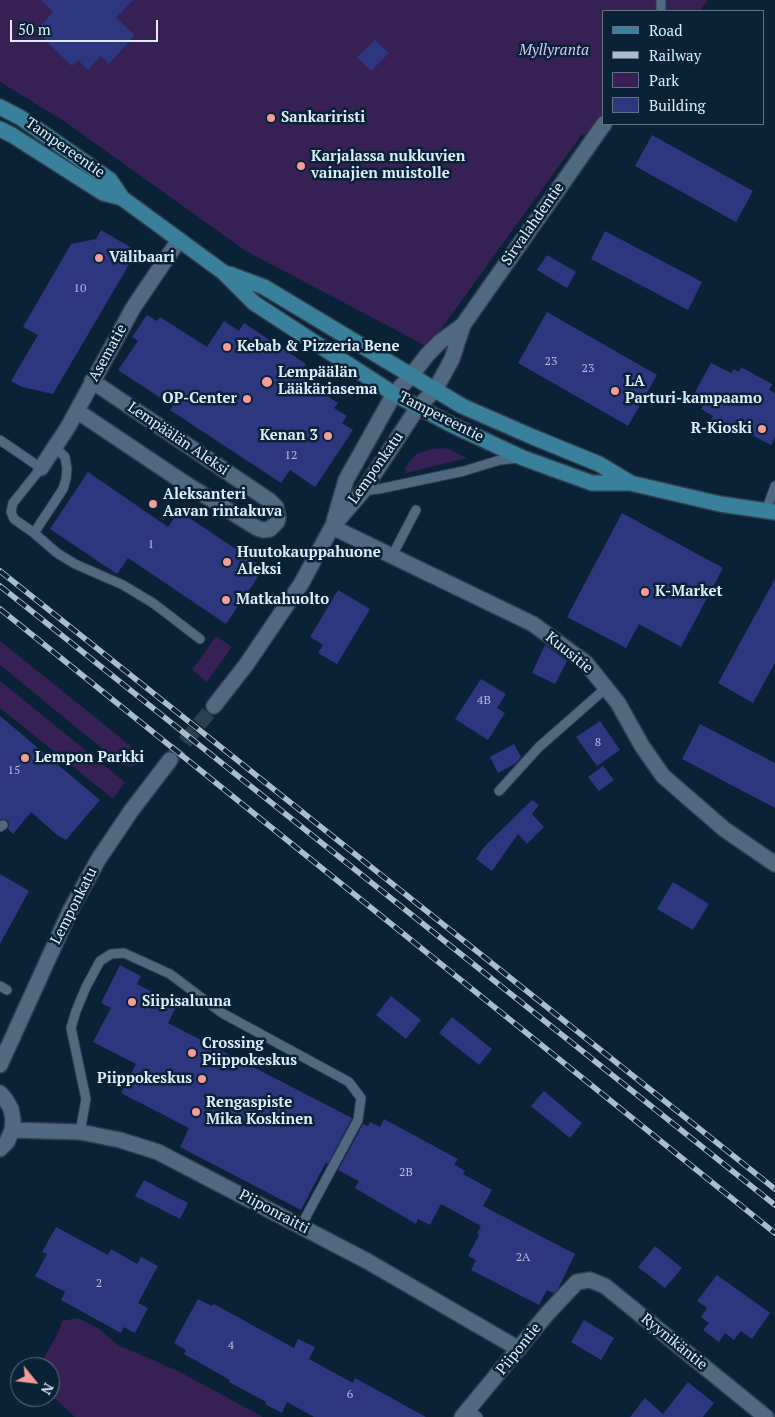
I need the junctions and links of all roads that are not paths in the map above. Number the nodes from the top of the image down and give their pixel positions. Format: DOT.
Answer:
graph roads {
  1 [pos="0,107"];
  2 [pos="603,125"];
  3 [pos="0,128"];
  4 [pos="122,198"];
  5 [pos="179,240"];
  6 [pos="223,272"];
  7 [pos="463,325"];
  8 [pos="411,376"];
  9 [pos="92,381"];
  10 [pos="435,390"];
  11 [pos="394,394"];
  12 [pos="418,407"];
  13 [pos="77,411"];
  14 [pos="0,440"];
  15 [pos="56,448"];
  16 [pos="523,458"];
  17 [pos="41,468"];
  18 [pos="630,483"];
  19 [pos="775,486"];
  20 [pos="363,490"];
  21 [pos="416,510"];
  22 [pos="770,511"];
  23 [pos="332,527"];
  24 [pos="34,533"];
  25 [pos="392,556"];
  26 [pos="200,640"];
  27 [pos="606,688"];
  28 [pos="214,706"];
  29 [pos="170,760"];
  30 [pos="499,791"];
  31 [pos="775,864"];
  32 [pos="0,1065"];
  33 [pos="0,1093"];
  34 [pos="12,1130"];
  35 [pos="80,1132"];
  36 [pos="0,1149"];
  37 [pos="301,1226"];
  38 [pos="577,1282"];
  39 [pos="519,1348"];
  40 [pos="470,1414"];
  41 [pos="766,1417"];
  1 -- 4 [label="main road, Tampereentie"];
  2 -- 7 [label="street, Sirvalahdentie"];
  3 -- 4 [label="main road, Tampereentie"];
  4 -- 5 [label="main road, Tampereentie"];
  5 -- 6 [label="main road, Tampereentie"];
  5 -- 9 [label="street, Asematie"];
  6 -- 8 [label="main road, Tampereentie"];
  6 -- 11 [label="main road, Tampereentie"];
  7 -- 8 [label="street, Sirvalahdentie"];
  7 -- 10 [label="street, Sirvalahdentie"];
  8 -- 10 [label="main road, Tampereentie"];
  8 -- 11 [label="street, Lemponkatu"];
  9 -- 13 [label="street, Asematie"];
  9 -- 13 [label="street, Lempäälän Aleksi"];
  10 -- 12 [label="street, Lemponkatu"];
  10 -- 18 [label="main road, Tampereentie"];
  11 -- 12 [label="main road, Tampereentie"];
  11 -- 23 [label="street, Lemponkatu"];
  12 -- 16 [label="main road, Tampereentie"];
  12 -- 20 [label="street, Lemponkatu"];
  13 -- 15 [label="street, Asematie"];
  14 -- 17 [label="lane"];
  15 -- 17 [label="street, Asematie"];
  15 -- 24 [label="lane"];
  16 -- 18 [label="main road, Tampereentie"];
  16 -- 20 [label="lane"];
  17 -- 24 [label="lane"];
  18 -- 22 [label="main road, Tampereentie"];
  19 -- 22 [label="lane"];
  20 -- 23 [label="street, Lemponkatu"];
  21 -- 25 [label="lane"];
  23 -- 25 [label="street, Kuusitie"];
  23 -- 28 [label="street, Lemponkatu"];
  24 -- 26 [label="lane"];
  25 -- 27 [label="street, Kuusitie"];
  27 -- 30 [label="lane"];
  27 -- 31 [label="street, Kuusitie"];
  29 -- 32 [label="street, Lemponkatu"];
  33 -- 34 [label="street"];
  34 -- 35 [label="street, Piiponraitti"];
  34 -- 36 [label="street"];
  35 -- 37 [label="street, Piiponraitti"];
  35 -- 37 [label="lane"];
  37 -- 39 [label="street, Piiponraitti"];
  38 -- 39 [label="street, Piipontie"];
  38 -- 41 [label="street, Ryynikäntie"];
  39 -- 40 [label="street, Piipontie"];
}
